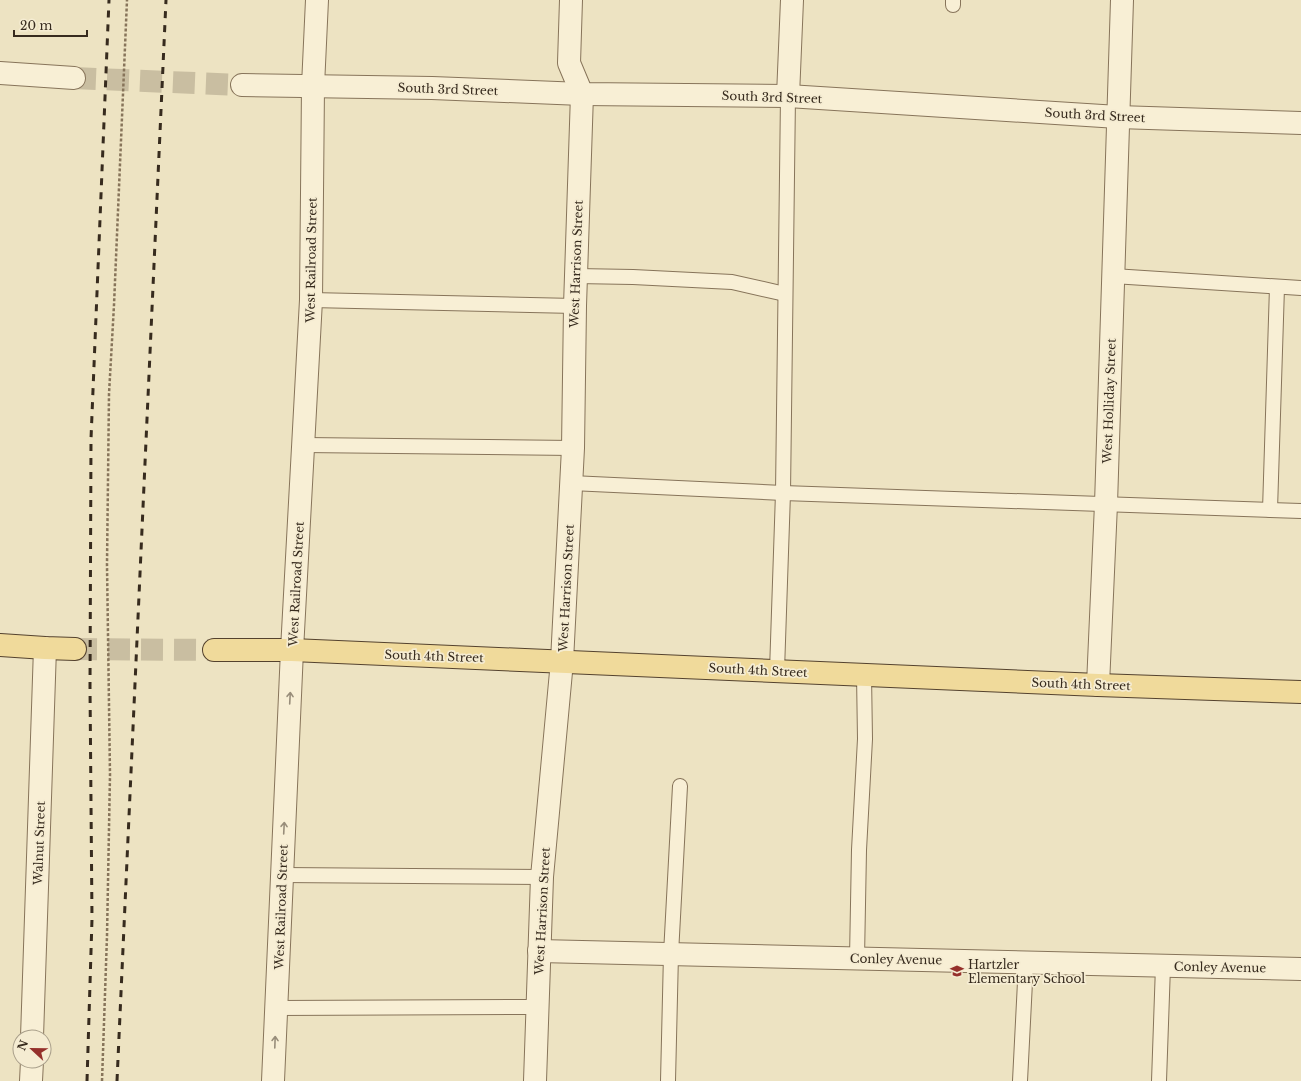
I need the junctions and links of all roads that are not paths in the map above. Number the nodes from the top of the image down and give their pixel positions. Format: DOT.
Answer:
graph roads {
  1 [pos="317,0"];
  2 [pos="571,0"];
  3 [pos="792,0"];
  4 [pos="1122,0"];
  5 [pos="0,74"];
  6 [pos="74,78"];
  7 [pos="242,85"];
  8 [pos="313,86"];
  9 [pos="582,94"];
  10 [pos="788,96"];
  11 [pos="1118,117"];
  12 [pos="1301,123"];
  13 [pos="576,276"];
  14 [pos="1113,276"];
  15 [pos="1278,287"];
  16 [pos="1301,288"];
  17 [pos="786,294"];
  18 [pos="312,300"];
  19 [pos="575,306"];
  20 [pos="304,445"];
  21 [pos="572,448"];
  22 [pos="571,483"];
  23 [pos="783,493"];
  24 [pos="1106,504"];
  25 [pos="1270,510"];
  26 [pos="1301,511"];
  27 [pos="0,645"];
  28 [pos="45,648"];
  29 [pos="75,649"];
  30 [pos="214,650"];
  31 [pos="292,650"];
  32 [pos="562,661"];
  33 [pos="777,671"];
  34 [pos="864,675"];
  35 [pos="1098,685"];
  36 [pos="1301,692"];
  37 [pos="680,786"];
  38 [pos="282,875"];
  39 [pos="542,877"];
  40 [pos="539,950"];
  41 [pos="671,954"];
  42 [pos="857,958"];
  43 [pos="1026,962"];
  44 [pos="1164,966"];
  45 [pos="1301,969"];
  46 [pos="537,1007"];
  47 [pos="276,1008"];
  48 [pos="32,1029"];
  49 [pos="32,1069"];
  50 [pos="31,1081"];
  51 [pos="273,1081"];
  52 [pos="535,1081"];
  53 [pos="668,1081"];
  54 [pos="1020,1081"];
  55 [pos="1159,1081"];
  1 -- 8 [label="street, West Railroad Street"];
  2 -- 9 [label="street"];
  3 -- 10 [label="street"];
  4 -- 11 [label="street, West Holliday Street"];
  5 -- 6 [label="street"];
  7 -- 8 [label="street, South 3rd Street"];
  8 -- 9 [label="street, South 3rd Street"];
  8 -- 18 [label="street, West Railroad Street"];
  9 -- 10 [label="street, South 3rd Street"];
  9 -- 13 [label="street, West Harrison Street"];
  10 -- 11 [label="street, South 3rd Street"];
  10 -- 17 [label="lane"];
  11 -- 12 [label="street, South 3rd Street"];
  11 -- 14 [label="street, West Holliday Street"];
  13 -- 17 [label="lane"];
  13 -- 19 [label="street, West Harrison Street"];
  14 -- 15 [label="lane"];
  14 -- 24 [label="street, West Holliday Street"];
  15 -- 16 [label="lane"];
  15 -- 25 [label="lane"];
  17 -- 23 [label="lane"];
  18 -- 19 [label="lane"];
  18 -- 20 [label="street, West Railroad Street"];
  19 -- 21 [label="street, West Harrison Street"];
  20 -- 21 [label="lane"];
  20 -- 31 [label="street, West Railroad Street"];
  21 -- 22 [label="street, West Harrison Street"];
  22 -- 23 [label="lane"];
  22 -- 32 [label="street, West Harrison Street"];
  23 -- 24 [label="lane"];
  23 -- 33 [label="lane"];
  24 -- 25 [label="lane"];
  24 -- 35 [label="street, West Holliday Street"];
  25 -- 26 [label="lane"];
  27 -- 28 [label="main road"];
  28 -- 29 [label="main road"];
  28 -- 48 [label="street, Walnut Street"];
  30 -- 31 [label="main road, South 4th Street"];
  31 -- 32 [label="main road, South 4th Street"];
  38 -- 31 [label="street, West Railroad Street, one-way"];
  32 -- 33 [label="main road, South 4th Street"];
  32 -- 39 [label="street, West Harrison Street"];
  33 -- 34 [label="main road, South 4th Street"];
  34 -- 35 [label="main road, South 4th Street"];
  34 -- 42 [label="lane"];
  35 -- 36 [label="main road, South 4th Street"];
  37 -- 41 [label="lane"];
  38 -- 39 [label="lane"];
  38 -- 47 [label="street, West Railroad Street"];
  39 -- 40 [label="street, West Harrison Street"];
  40 -- 41 [label="street, Conley Avenue"];
  40 -- 46 [label="street, West Harrison Street"];
  41 -- 42 [label="street, Conley Avenue"];
  41 -- 53 [label="lane"];
  42 -- 43 [label="street, Conley Avenue"];
  43 -- 44 [label="street, Conley Avenue"];
  43 -- 54 [label="lane"];
  44 -- 45 [label="street, Conley Avenue"];
  44 -- 55 [label="lane"];
  46 -- 47 [label="lane"];
  46 -- 52 [label="street, West Harrison Street"];
  51 -- 47 [label="street, West Railroad Street, one-way"];
  49 -- 50 [label="street"];
}
